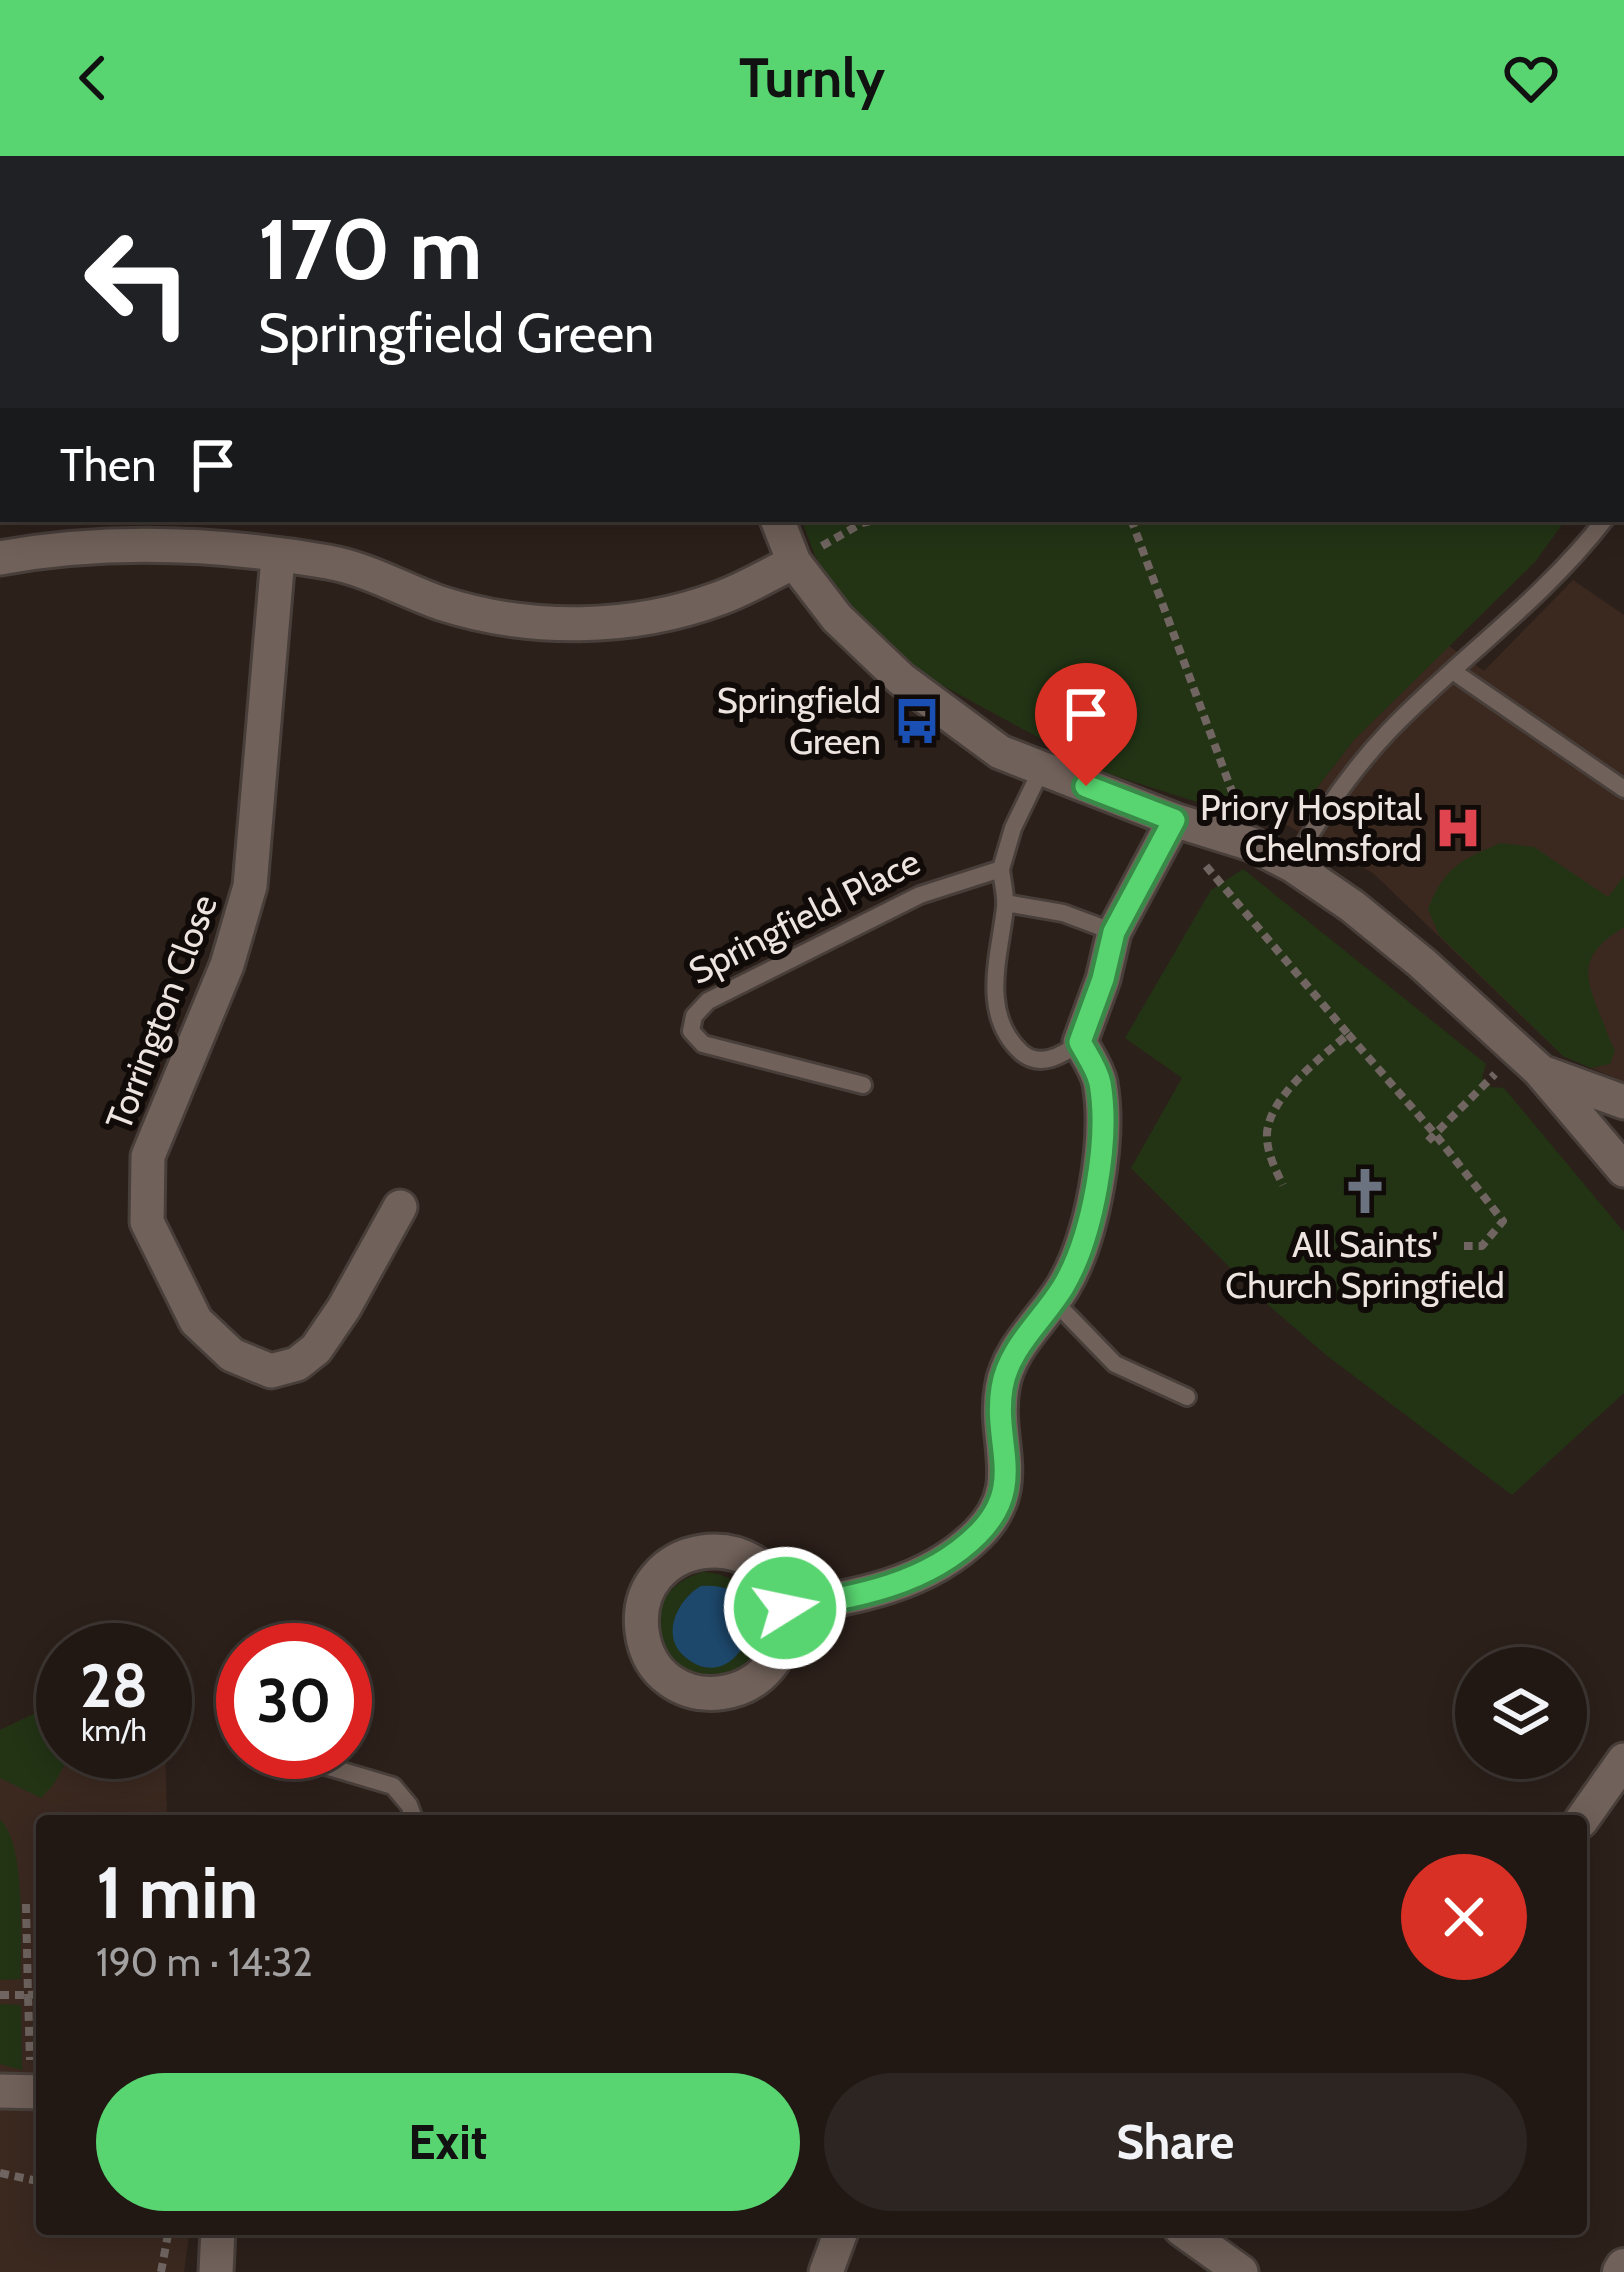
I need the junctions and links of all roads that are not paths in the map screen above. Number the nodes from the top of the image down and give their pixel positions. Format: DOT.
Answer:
graph roads {
  1 [pos="778,522"];
  2 [pos="1602,522"];
  3 [pos="134,531"];
  4 [pos="278,557"];
  5 [pos="0,558"];
  6 [pos="794,562"];
  7 [pos="1454,672"];
  8 [pos="1042,769"];
  9 [pos="1624,789"];
  10 [pos="1174,820"];
  11 [pos="1292,865"];
  12 [pos="1001,868"];
  13 [pos="1005,903"];
  14 [pos="1114,932"];
  15 [pos="1080,1042"];
  16 [pos="1527,1061"];
  17 [pos="863,1084"];
  18 [pos="1624,1102"];
  19 [pos="1624,1170"];
  20 [pos="400,1207"];
  21 [pos="1053,1300"];
  22 [pos="1187,1397"];
  23 [pos="785,1608"];
  24 [pos="1624,1760"];
  25 [pos="370,1779"];
  26 [pos="413,1815"];
  27 [pos="1585,1815"];
  28 [pos="218,2235"];
  29 [pos="840,2235"];
  30 [pos="1189,2235"];
  31 [pos="216,2272"];
  32 [pos="826,2272"];
  33 [pos="1241,2272"];
  1 -- 6 [label="street"];
  2 -- 7 [label="lane"];
  3 -- 4 [label="street"];
  3 -- 5 [label="street"];
  4 -- 6 [label="street"];
  4 -- 20 [label="street, Torrington Close"];
  6 -- 8 [label="street"];
  7 -- 9 [label="lane"];
  7 -- 11 [label="lane"];
  8 -- 10 [label="street"];
  8 -- 12 [label="lane"];
  10 -- 11 [label="street"];
  10 -- 14 [label="street"];
  11 -- 16 [label="street"];
  12 -- 13 [label="lane"];
  12 -- 17 [label="lane, Springfield Place"];
  13 -- 14 [label="lane"];
  13 -- 15 [label="lane"];
  14 -- 15 [label="street"];
  15 -- 21 [label="street"];
  16 -- 18 [label="street"];
  16 -- 19 [label="street"];
  21 -- 22 [label="lane"];
  21 -- 23 [label="street"];
  23 -- 23 [label="street"];
  24 -- 27 [label="street"];
  25 -- 26 [label="lane"];
  28 -- 31 [label="street"];
  29 -- 32 [label="street"];
  30 -- 33 [label="street"];
}
